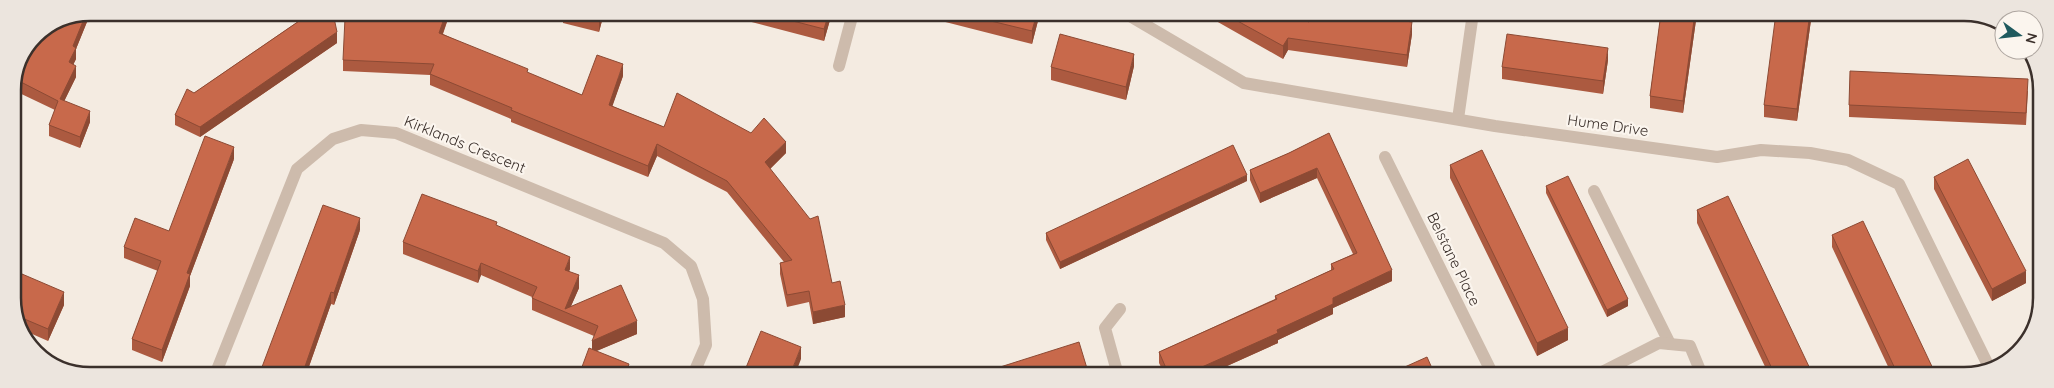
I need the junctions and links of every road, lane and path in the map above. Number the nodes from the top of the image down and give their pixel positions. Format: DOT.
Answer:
graph roads {
  1 [pos="852,21"];
  2 [pos="1139,21"];
  3 [pos="1472,21"];
  4 [pos="839,66"];
  5 [pos="1458,119"];
  6 [pos="1385,156"];
  7 [pos="1594,191"];
  8 [pos="1120,309"];
  9 [pos="1670,344"];
  10 [pos="1986,363"];
  11 [pos="218,367"];
  12 [pos="696,367"];
  13 [pos="1116,367"];
  14 [pos="1489,367"];
  15 [pos="1612,367"];
  16 [pos="1699,367"];
  1 -- 4 [label="street"];
  2 -- 5 [label="street, Hume Drive"];
  3 -- 5 [label="street"];
  5 -- 10 [label="street, Hume Drive"];
  6 -- 14 [label="street, Belstane Place"];
  7 -- 9 [label="street"];
  8 -- 13 [label="street"];
  9 -- 15 [label="street"];
  9 -- 16 [label="street"];
  11 -- 12 [label="street, Kirklands Crescent"];
}
